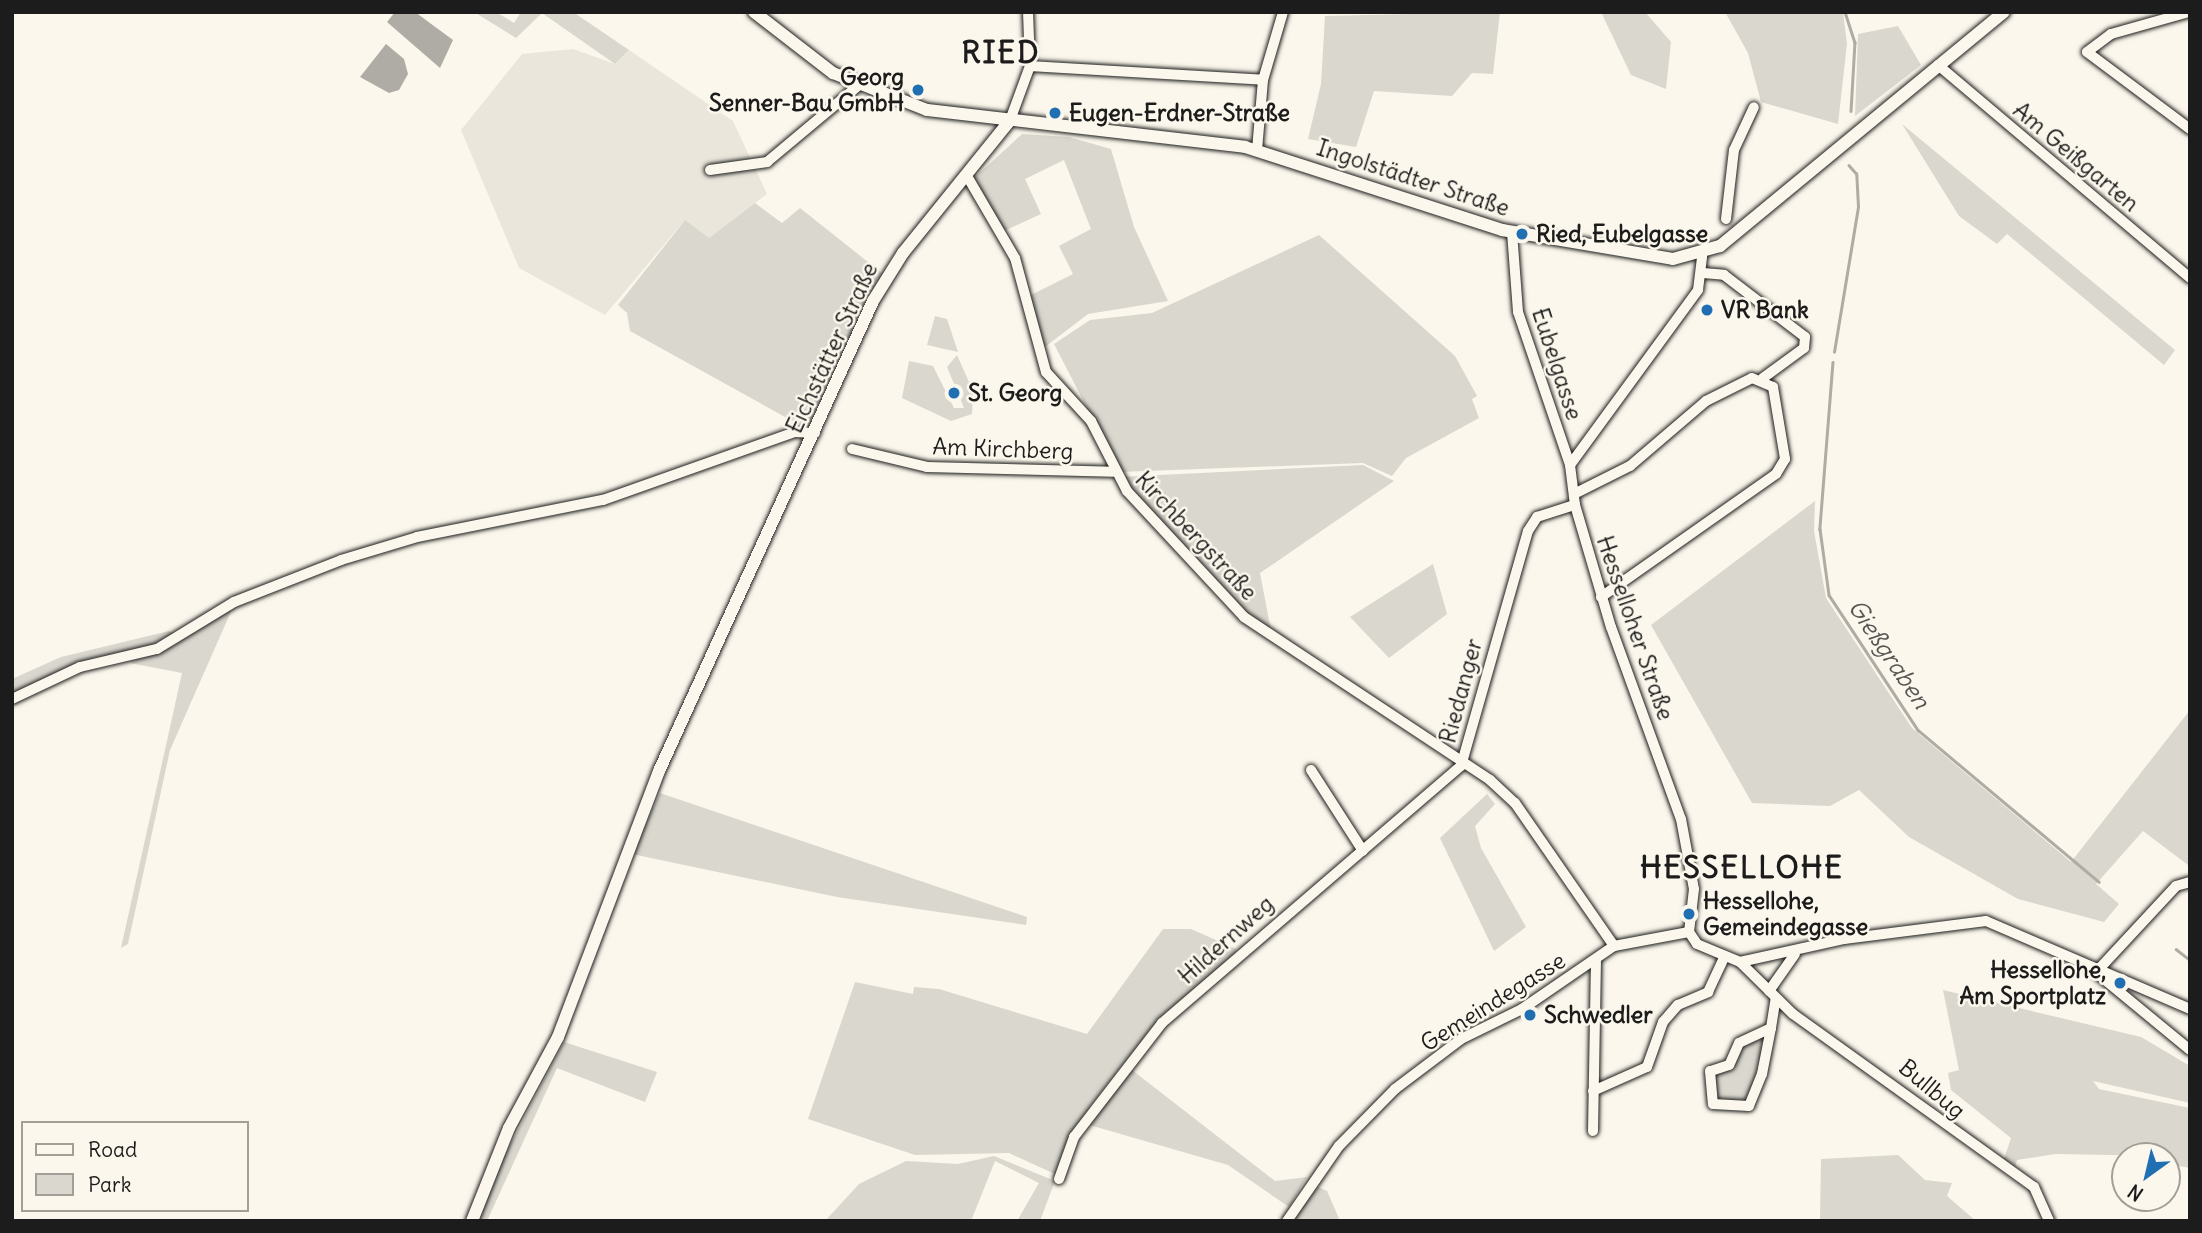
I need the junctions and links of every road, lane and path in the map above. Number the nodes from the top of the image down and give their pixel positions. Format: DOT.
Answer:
graph roads {
  1 [pos="754,12"];
  2 [pos="1028,12"];
  3 [pos="1283,12"];
  4 [pos="2004,12"];
  5 [pos="2189,12"];
  6 [pos="1938,65"];
  7 [pos="1030,66"];
  8 [pos="1263,80"];
  9 [pos="858,86"];
  10 [pos="1754,107"];
  11 [pos="1009,123"];
  12 [pos="2190,129"];
  13 [pos="1257,150"];
  14 [pos="710,170"];
  15 [pos="967,176"];
  16 [pos="1726,219"];
  17 [pos="1512,232"];
  18 [pos="1702,256"];
  19 [pos="1703,273"];
  20 [pos="2190,278"];
  21 [pos="1763,378"];
  22 [pos="815,433"];
  23 [pos="852,449"];
  24 [pos="1570,465"];
  25 [pos="1113,472"];
  26 [pos="1574,499"];
  27 [pos="1601,597"];
  28 [pos="12,699"];
  29 [pos="1461,766"];
  30 [pos="1311,770"];
  31 [pos="1363,851"];
  32 [pos="2190,882"];
  33 [pos="1689,932"];
  34 [pos="1614,946"];
  35 [pos="1795,954"];
  36 [pos="1724,957"];
  37 [pos="1596,960"];
  38 [pos="1740,962"];
  39 [pos="2086,963"];
  40 [pos="2099,969"];
  41 [pos="1773,995"];
  42 [pos="2190,1009"];
  43 [pos="1771,1028"];
  44 [pos="2190,1050"];
  45 [pos="1593,1091"];
  46 [pos="1593,1131"];
  47 [pos="1059,1179"];
  48 [pos="472,1221"];
  49 [pos="1287,1221"];
  50 [pos="2049,1221"];
  1 -- 9 [label="main road, Ingolstädter Straße"];
  2 -- 7 [label="street"];
  3 -- 8 [label="street"];
  4 -- 6 [label="main road"];
  5 -- 12 [label="street"];
  6 -- 18 [label="main road"];
  6 -- 20 [label="street, Am Geißgarten"];
  7 -- 8 [label="street"];
  7 -- 11 [label="street"];
  8 -- 13 [label="street"];
  9 -- 11 [label="main road, Ingolstädter Straße"];
  9 -- 14 [label="street"];
  10 -- 16 [label="street"];
  11 -- 13 [label="main road, Ingolstädter Straße"];
  11 -- 15 [label="main road, Eichstätter Straße"];
  13 -- 17 [label="main road, Ingolstädter Straße"];
  15 -- 22 [label="main road, Eichstätter Straße"];
  15 -- 25 [label="street, Kirchbergstraße"];
  17 -- 18 [label="main road, Ingolstädter Straße"];
  17 -- 24 [label="street, Eubelgasse"];
  18 -- 19 [label="street"];
  19 -- 21 [label="street, Riedanger"];
  19 -- 24 [label="street"];
  21 -- 26 [label="street, Riedanger"];
  21 -- 27 [label="street"];
  22 -- 28 [label="street"];
  22 -- 48 [label="main road, Eichstätter Straße"];
  23 -- 25 [label="street, Am Kirchberg"];
  24 -- 26 [label="street, Hesselloher Straße"];
  25 -- 29 [label="street, Kirchbergstraße"];
  26 -- 27 [label="street, Hesselloher Straße"];
  26 -- 29 [label="street, Riedanger"];
  27 -- 33 [label="street, Hesselloher Straße"];
  29 -- 31 [label="street, Hildernweg"];
  29 -- 34 [label="street, Riedanger"];
  30 -- 31 [label="street"];
  31 -- 47 [label="street, Hildernweg"];
  32 -- 40 [label="street"];
  33 -- 34 [label="street, Gemeindegasse"];
  33 -- 36 [label="street"];
  34 -- 37 [label="street, Gemeindegasse"];
  35 -- 38 [label="street"];
  35 -- 39 [label="street"];
  35 -- 41 [label="street"];
  36 -- 38 [label="street"];
  36 -- 45 [label="street"];
  37 -- 45 [label="street"];
  37 -- 49 [label="street, Gemeindegasse"];
  38 -- 41 [label="street, Bullbug"];
  39 -- 40 [label="street"];
  39 -- 44 [label="street"];
  40 -- 42 [label="street"];
  41 -- 43 [label="street"];
  41 -- 50 [label="street, Bullbug"];
  43 -- 43 [label="street"];
  45 -- 46 [label="street"];
}
